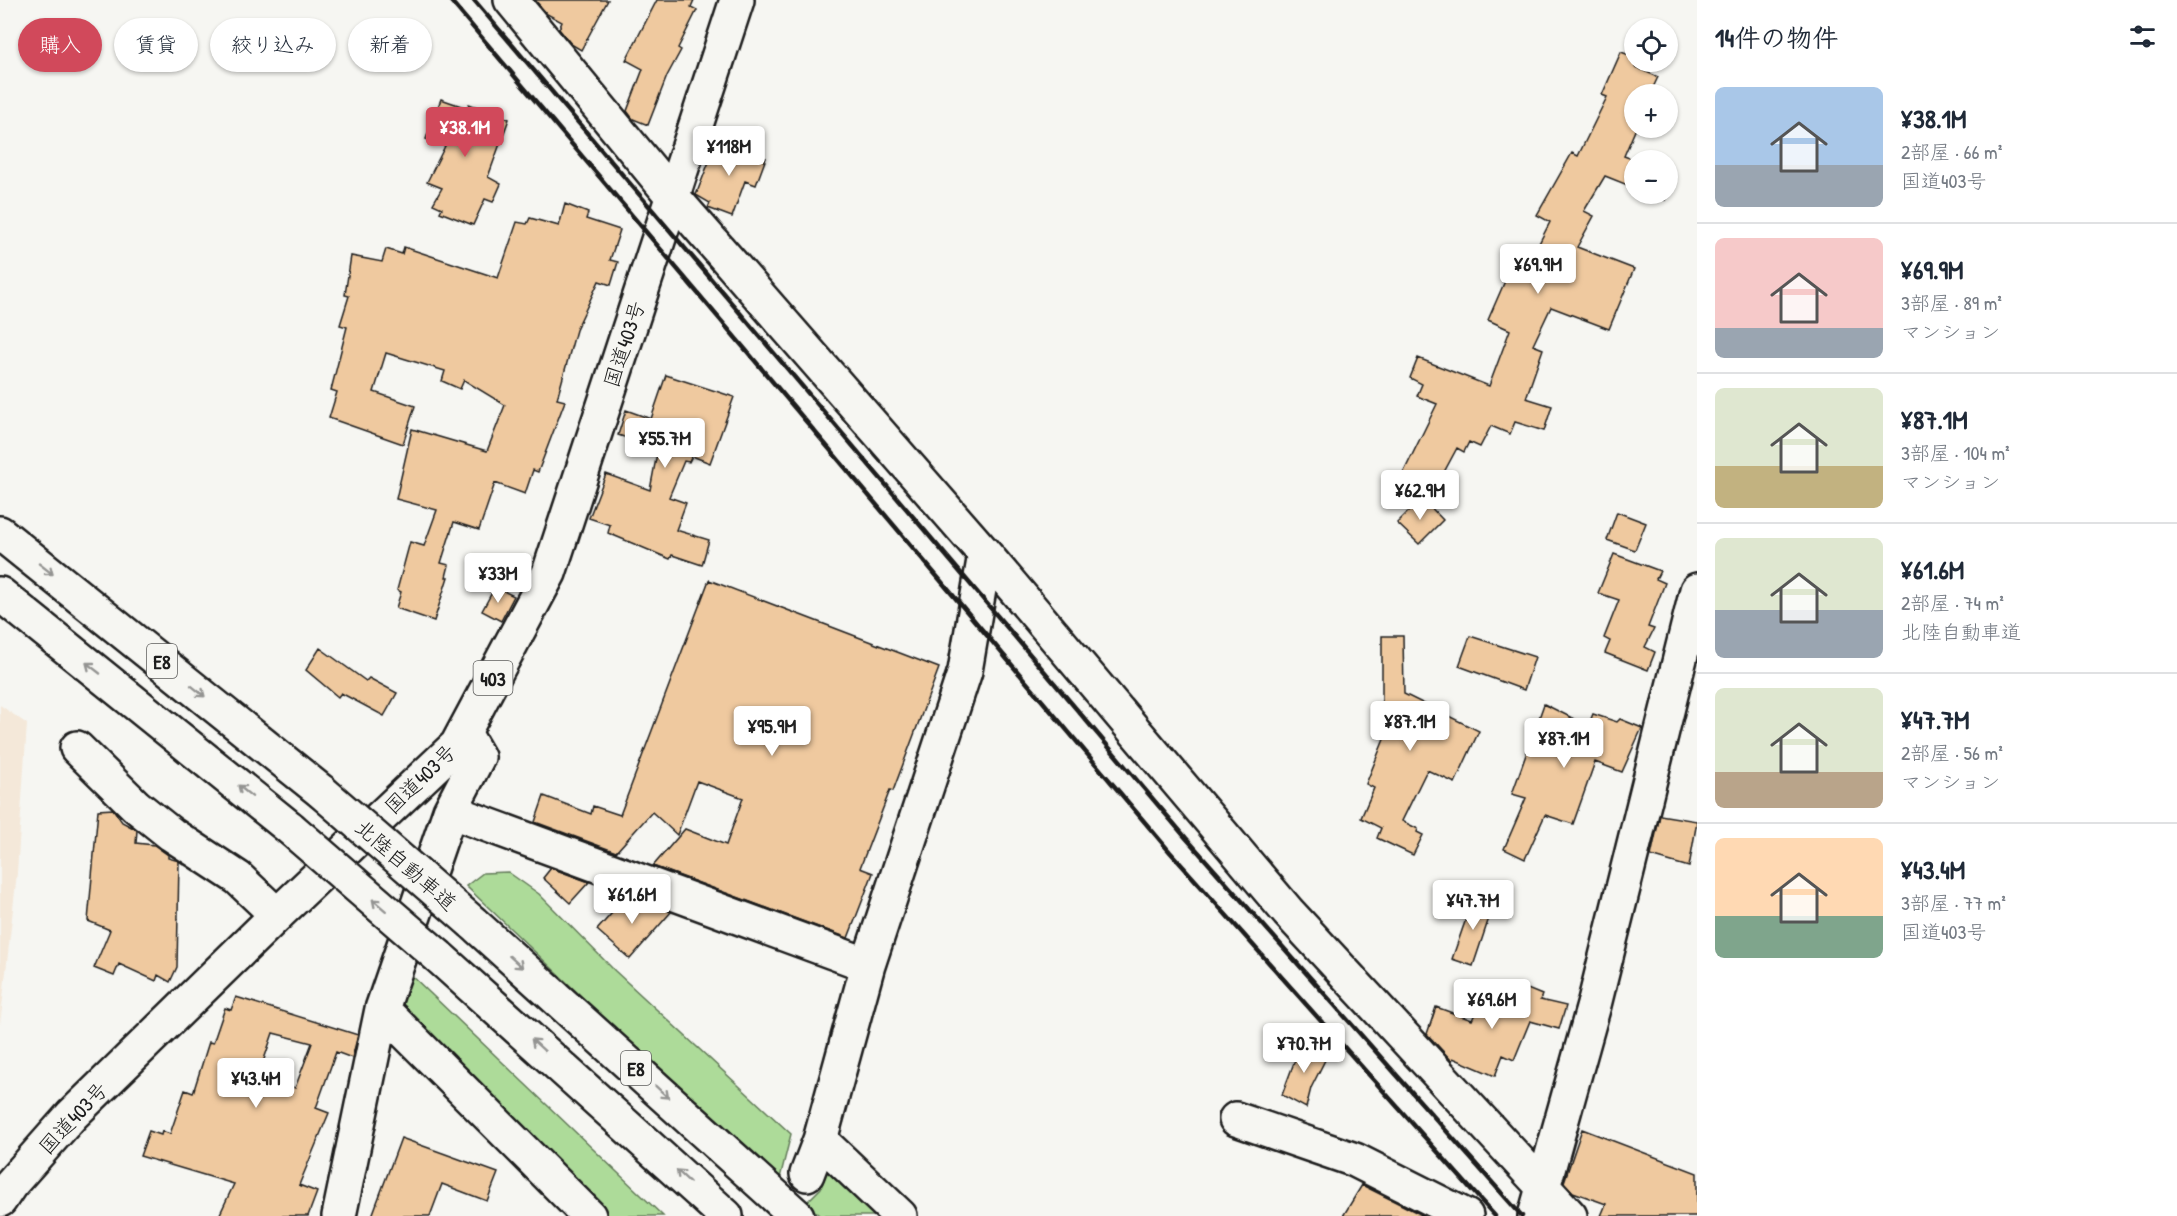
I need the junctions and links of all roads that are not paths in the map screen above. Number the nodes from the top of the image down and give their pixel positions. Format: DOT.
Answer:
graph roads {
  1 [pos="511,0"];
  2 [pos="737,0"];
  3 [pos="673,197"];
  4 [pos="0,533"];
  5 [pos="985,554"];
  6 [pos="1697,590"];
  7 [pos="0,594"];
  8 [pos="464,733"];
  9 [pos="77,748"];
  10 [pos="450,811"];
  11 [pos="277,915"];
  12 [pos="868,965"];
  13 [pos="382,1009"];
  14 [pos="1236,1119"];
  15 [pos="820,1140"];
  16 [pos="807,1174"];
  17 [pos="0,1200"];
  18 [pos="1539,1202"];
  19 [pos="339,1216"];
  20 [pos="590,1216"];
  21 [pos="726,1216"];
  22 [pos="796,1216"];
  23 [pos="900,1216"];
  24 [pos="1466,1216"];
  25 [pos="1570,1216"];
  1 -- 3 [label="main road"];
  2 -- 3 [label="main road, 国道403号 / 403"];
  3 -- 5 [label="main road"];
  3 -- 8 [label="main road, 国道403号 / 403"];
  4 -- 22 [label="main road, 北陸自動車道 / E8, one-way, bridge"];
  5 -- 12 [label="main road"];
  5 -- 18 [label="main road"];
  6 -- 18 [label="main road"];
  21 -- 7 [label="main road, E8, one-way, bridge"];
  8 -- 10 [label="main road"];
  8 -- 11 [label="main road, 国道403号 / 403"];
  9 -- 11 [label="main road"];
  10 -- 12 [label="main road"];
  10 -- 13 [label="main road"];
  11 -- 17 [label="main road, 国道403号 / 403"];
  12 -- 15 [label="main road"];
  13 -- 19 [label="main road"];
  13 -- 20 [label="main road"];
  14 -- 24 [label="main road"];
  15 -- 16 [label="main road"];
  15 -- 23 [label="main road"];
  18 -- 25 [label="main road"];
}
